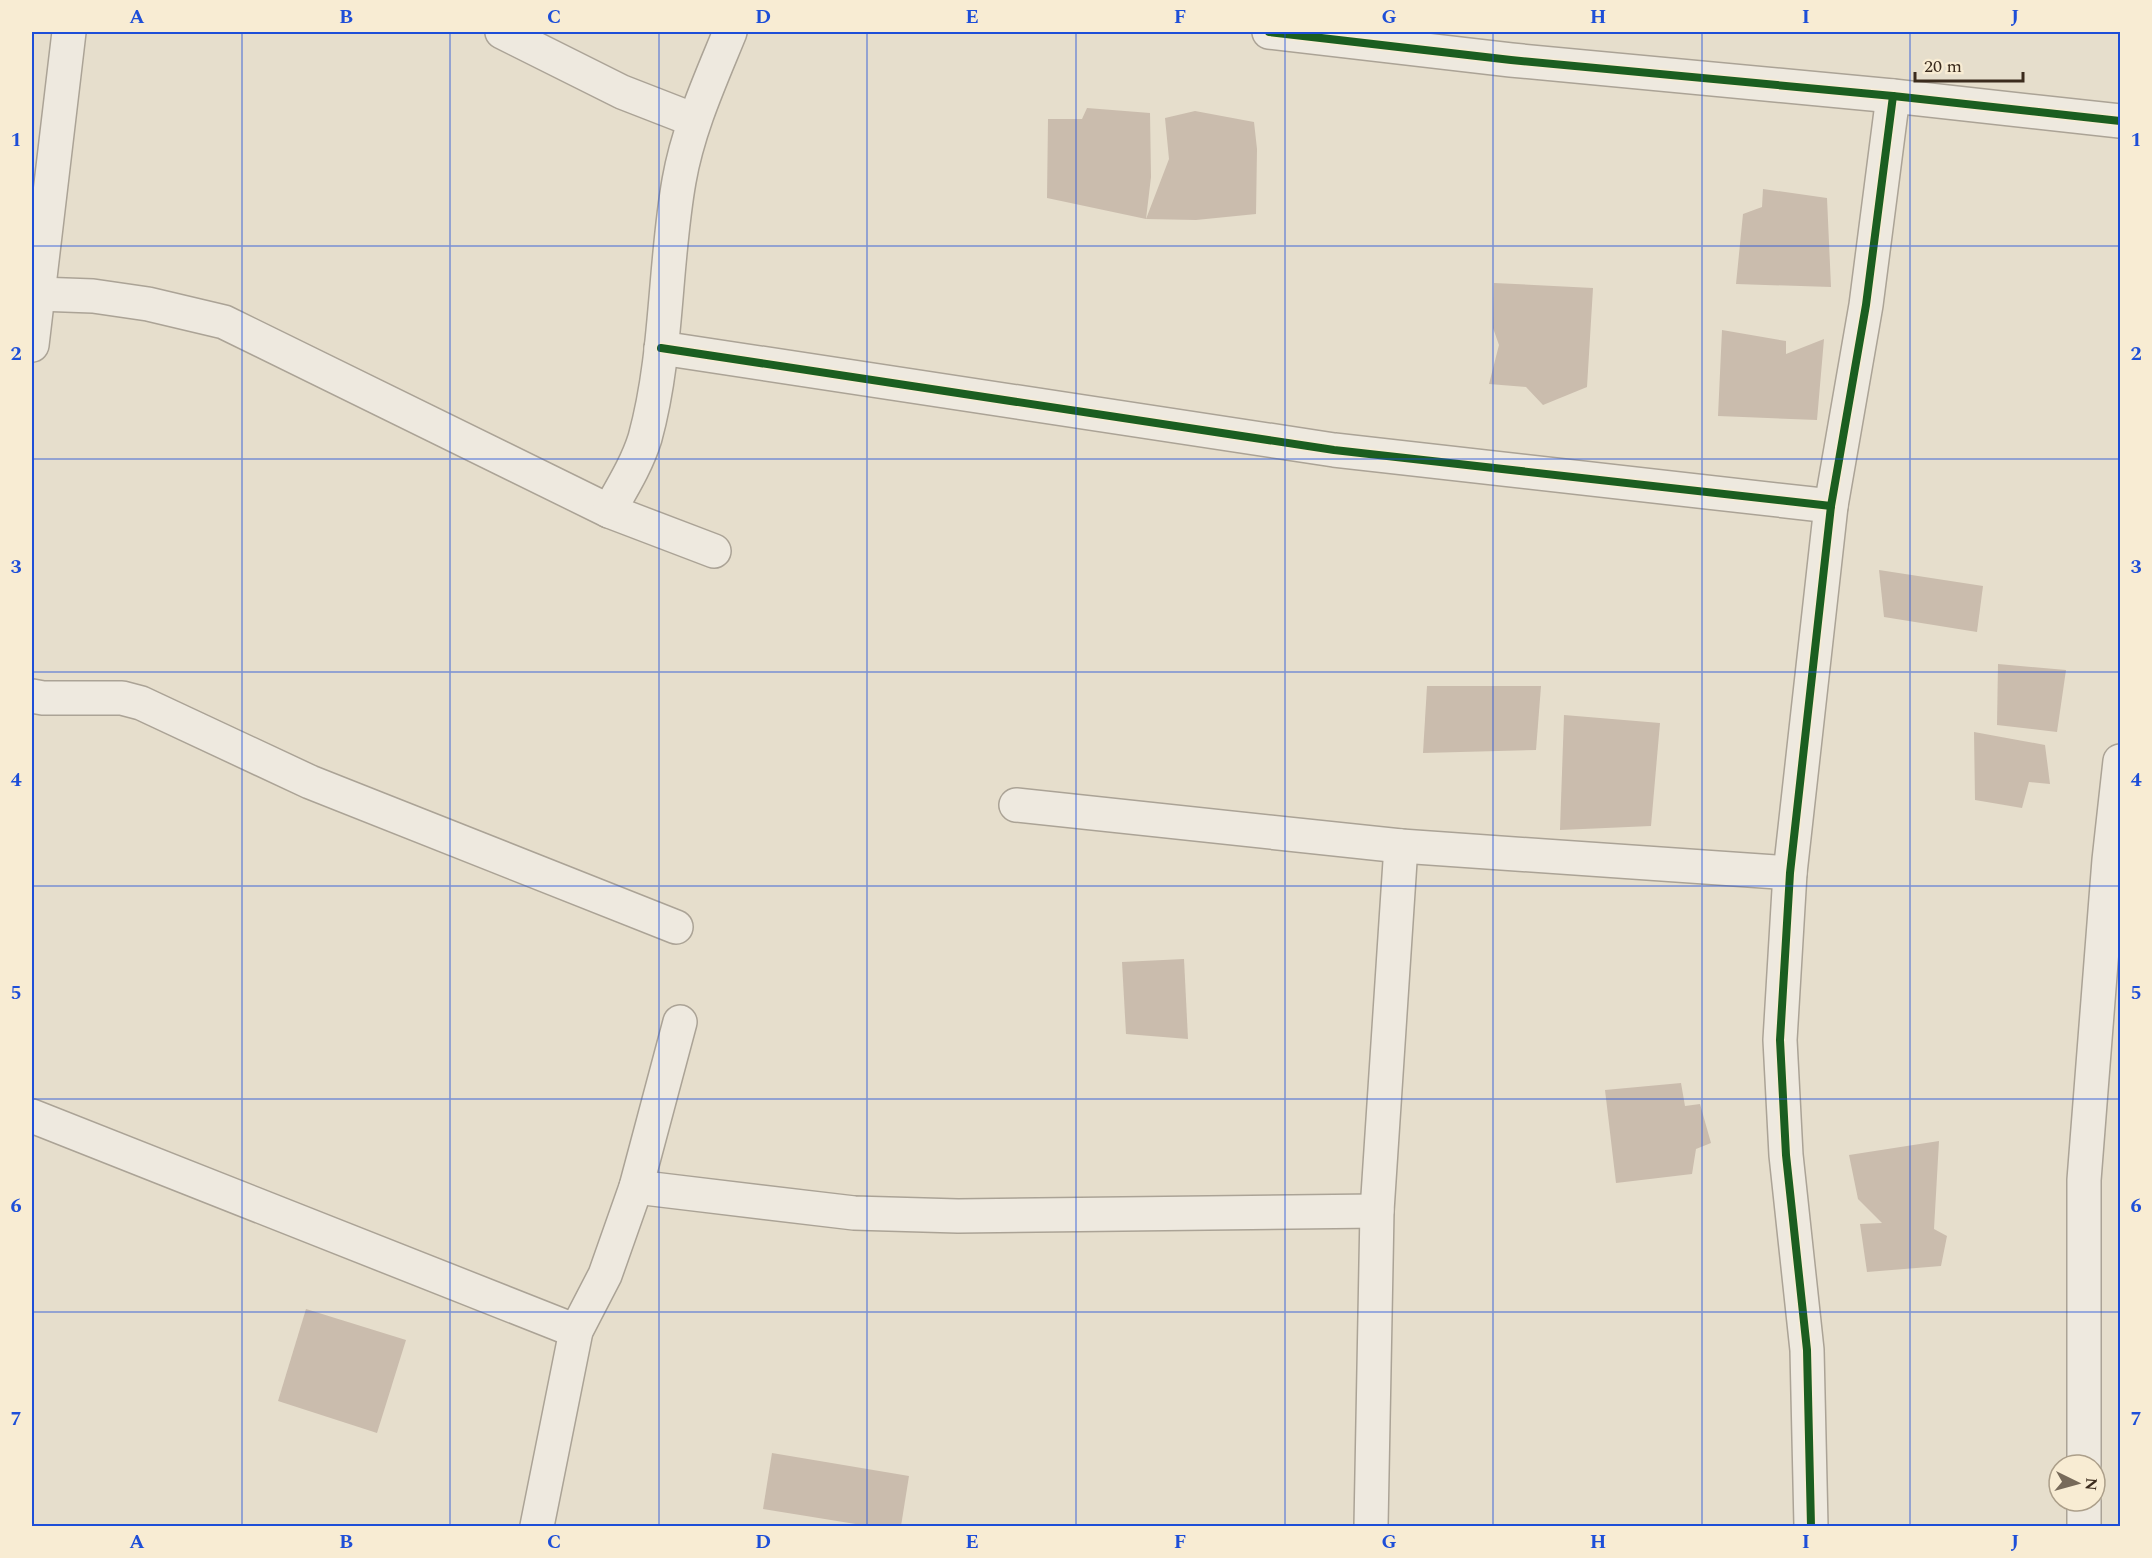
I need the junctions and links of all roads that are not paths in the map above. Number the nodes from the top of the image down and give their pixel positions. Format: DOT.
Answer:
graph roads {
  1 [pos="69,32"];
  2 [pos="502,32"];
  3 [pos="730,32"];
  4 [pos="1269,32"];
  5 [pos="1893,96"];
  6 [pos="694,120"];
  7 [pos="2121,121"];
  8 [pos="38,294"];
  9 [pos="32,345"];
  10 [pos="661,348"];
  11 [pos="1831,506"];
  12 [pos="609,511"];
  13 [pos="714,551"];
  14 [pos="32,696"];
  15 [pos="2121,761"];
  16 [pos="1016,805"];
  17 [pos="1401,846"];
  18 [pos="1790,873"];
  19 [pos="676,927"];
  20 [pos="680,1022"];
  21 [pos="32,1116"];
  22 [pos="636,1187"];
  23 [pos="1377,1211"];
  24 [pos="576,1330"];
  25 [pos="2084,1453"];
  26 [pos="537,1527"];
  27 [pos="1371,1527"];
  28 [pos="1811,1527"];
  1 -- 8 [label="street"];
  2 -- 6 [label="street"];
  3 -- 6 [label="street"];
  4 -- 5 [label="street"];
  5 -- 7 [label="street"];
  5 -- 11 [label="street"];
  6 -- 10 [label="street"];
  8 -- 9 [label="street"];
  8 -- 12 [label="street"];
  10 -- 11 [label="street"];
  10 -- 12 [label="street"];
  11 -- 18 [label="street"];
  12 -- 13 [label="street"];
  14 -- 19 [label="street"];
  15 -- 25 [label="street"];
  16 -- 17 [label="street"];
  17 -- 18 [label="street"];
  17 -- 23 [label="street"];
  18 -- 28 [label="street"];
  20 -- 22 [label="street"];
  21 -- 24 [label="street"];
  22 -- 23 [label="street"];
  22 -- 24 [label="street"];
  23 -- 27 [label="street"];
  24 -- 26 [label="street"];
}
